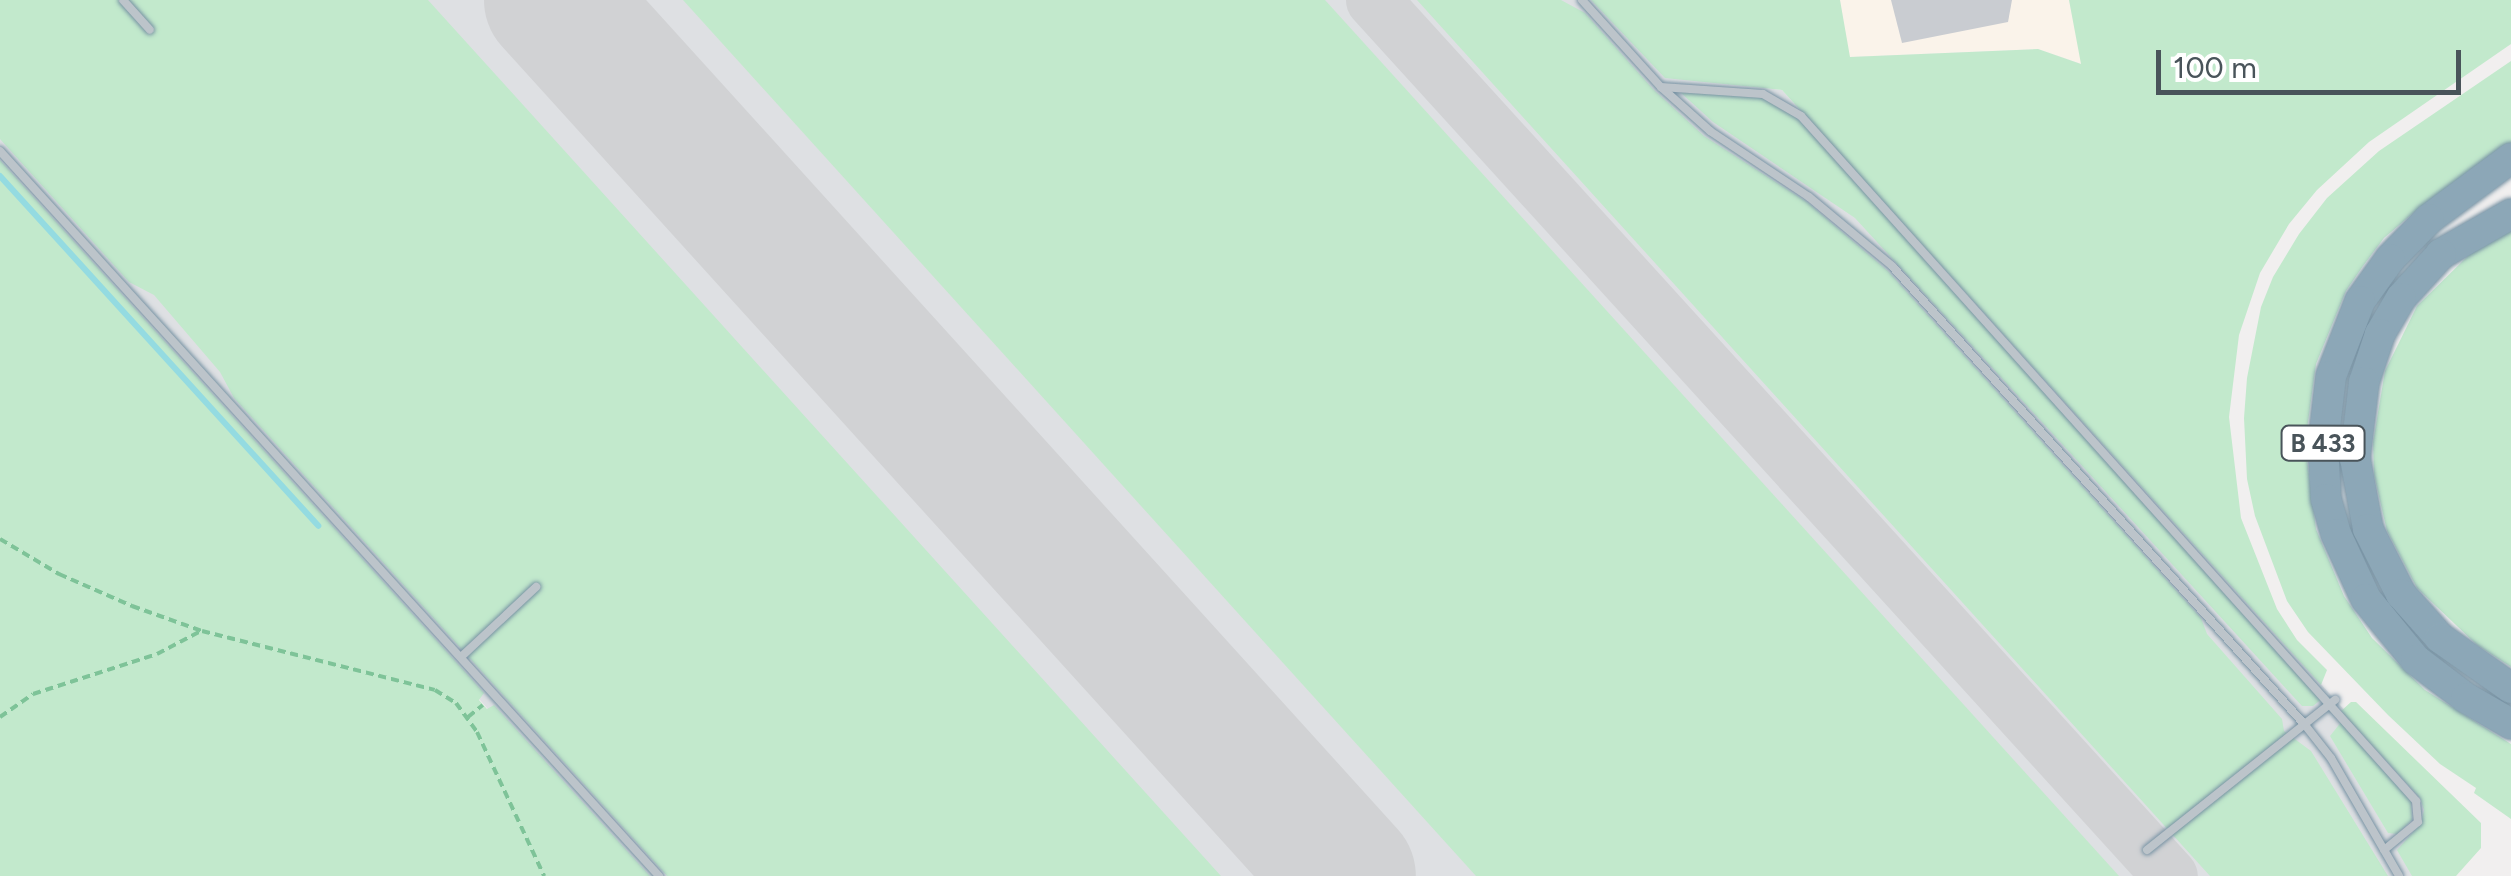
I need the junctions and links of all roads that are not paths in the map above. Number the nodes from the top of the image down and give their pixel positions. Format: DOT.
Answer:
graph roads {
  1 [pos="123,0"];
  2 [pos="1582,0"];
  3 [pos="150,30"];
  4 [pos="1661,86"];
  5 [pos="0,151"];
  6 [pos="2511,158"];
  7 [pos="2511,192"];
  8 [pos="2511,214"];
  9 [pos="2441,254"];
  10 [pos="536,588"];
  11 [pos="461,658"];
  12 [pos="2511,688"];
  13 [pos="495,695"];
  14 [pos="2333,701"];
  15 [pos="484,705"];
  16 [pos="2511,724"];
  17 [pos="2305,725"];
  18 [pos="2147,850"];
  19 [pos="2384,850"];
  20 [pos="658,876"];
  21 [pos="2399,876"];
  1 -- 3 [label="lane"];
  2 -- 4 [label="lane"];
  4 -- 14 [label="lane"];
  4 -- 17 [label="lane"];
  5 -- 11 [label="lane"];
  6 -- 16 [label="highway, B 433"];
  7 -- 9 [label="highway"];
  8 -- 9 [label="highway, B 433"];
  9 -- 12 [label="highway, B 433"];
  10 -- 11 [label="lane"];
  11 -- 13 [label="lane"];
  13 -- 15 [label="lane"];
  13 -- 20 [label="lane"];
  14 -- 17 [label="lane"];
  14 -- 19 [label="lane"];
  17 -- 18 [label="lane"];
  17 -- 19 [label="lane"];
  19 -- 21 [label="lane"];
}
